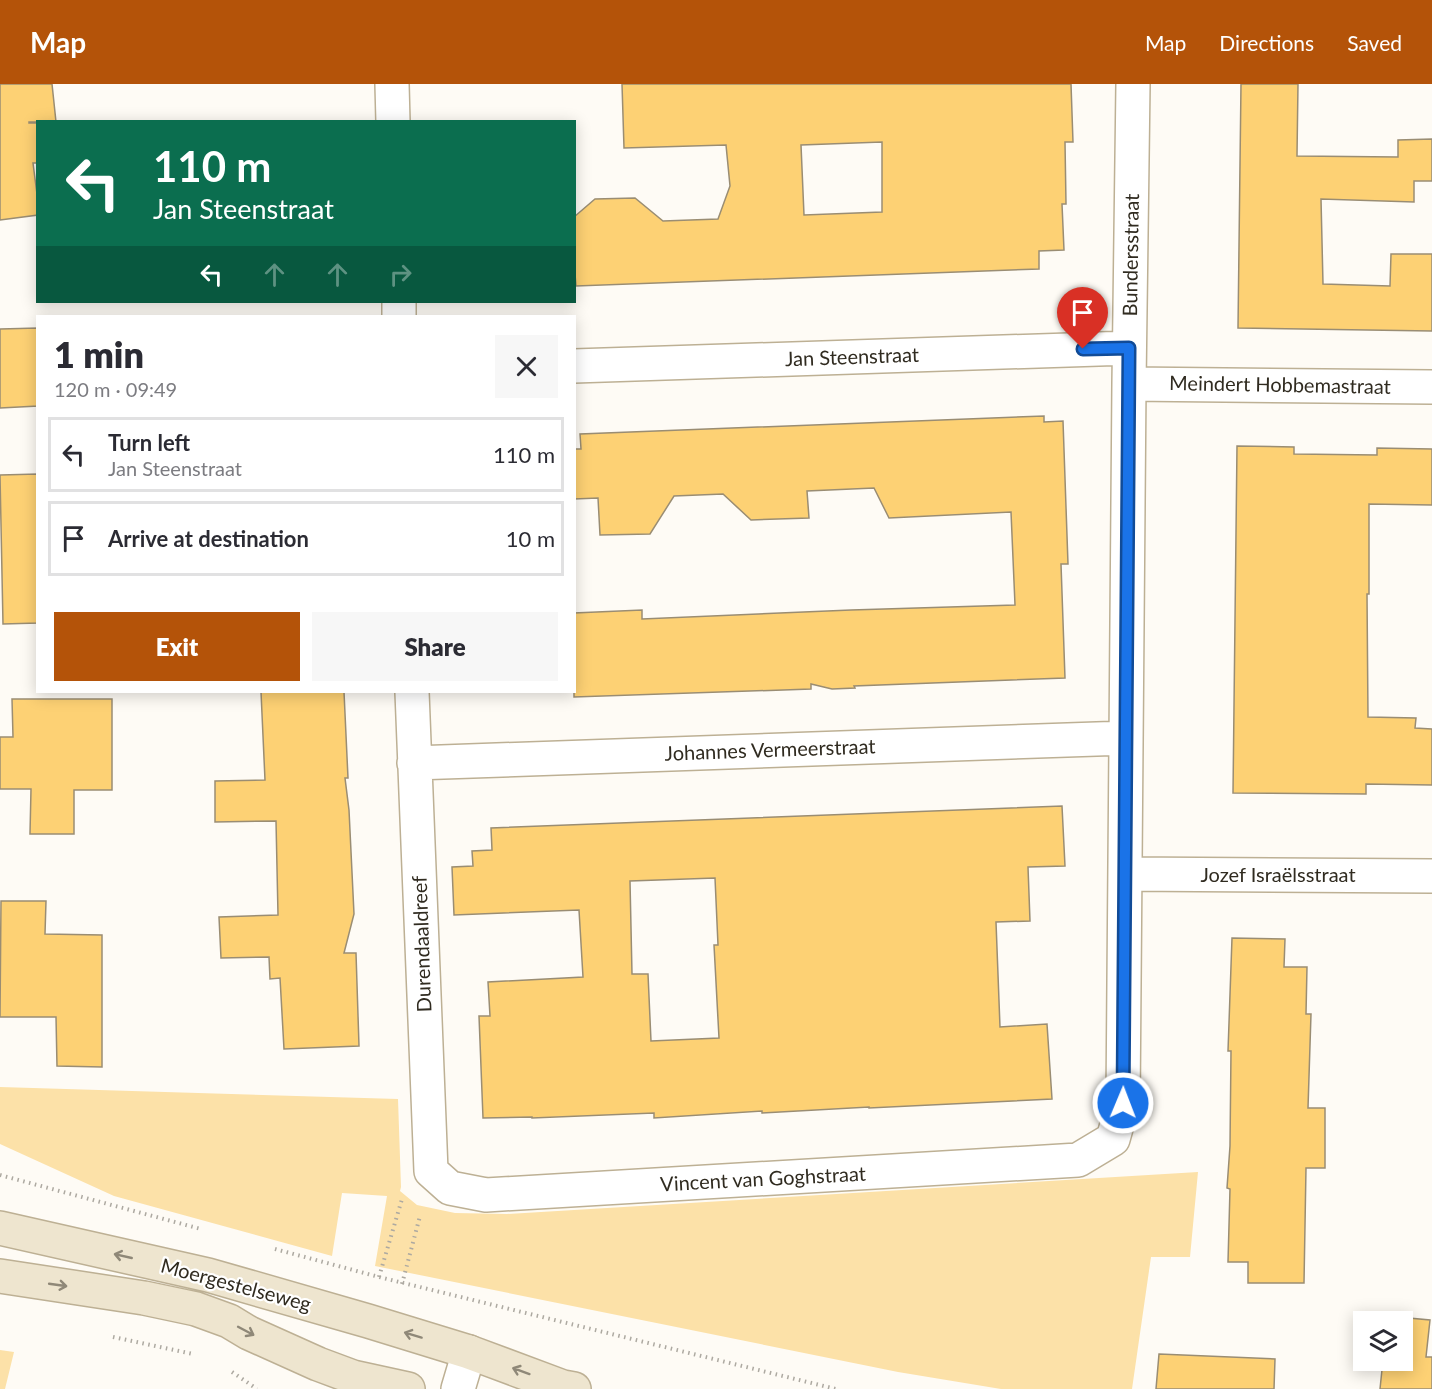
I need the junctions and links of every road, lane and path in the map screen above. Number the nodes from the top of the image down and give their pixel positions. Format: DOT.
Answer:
graph roads {
  1 [pos="392,84"];
  2 [pos="1133,84"];
  3 [pos="393,120"];
  4 [pos="1129,348"];
  5 [pos="576,366"];
  6 [pos="1129,384"];
  7 [pos="1432,387"];
  8 [pos="412,693"];
  9 [pos="1126,738"];
  10 [pos="414,763"];
  11 [pos="1125,874"];
  12 [pos="1432,876"];
  13 [pos="1078,1160"];
  14 [pos="440,1179"];
  15 [pos="0,1228"];
  16 [pos="0,1276"];
  17 [pos="379,1277"];
  18 [pos="105,1335"];
  19 [pos="469,1352"];
  20 [pos="195,1354"];
  21 [pos="225,1368"];
  22 [pos="256,1389"];
  23 [pos="408,1389"];
  24 [pos="458,1389"];
  25 [pos="574,1389"];
  26 [pos="836,1389"];
  1 -- 3 [label="street"];
  2 -- 4 [label="street, Bundersstraat"];
  4 -- 5 [label="street, Jan Steenstraat"];
  4 -- 6 [label="street, Bundersstraat"];
  6 -- 7 [label="street, Meindert Hobbemastraat"];
  6 -- 9 [label="street, Bundersstraat"];
  8 -- 10 [label="street, Durendaaldreef"];
  9 -- 10 [label="street, Johannes Vermeerstraat"];
  9 -- 11 [label="street, Bundersstraat"];
  10 -- 14 [label="street, Durendaaldreef"];
  11 -- 12 [label="street, Jozef Israëlsstraat"];
  11 -- 13 [label="street, Bundersstraat"];
  13 -- 14 [label="street, Vincent van Goghstraat"];
  14 -- 17 [label="path"];
  14 -- 26 [label="path"];
  19 -- 15 [label="main road, Moergestelseweg, one-way"];
  16 -- 23 [label="main road, Moergestelseweg, one-way"];
  18 -- 20 [label="path"];
  19 -- 24 [label="street"];
  25 -- 19 [label="main road, Moergestelseweg, one-way"];
  21 -- 22 [label="path"];
}
